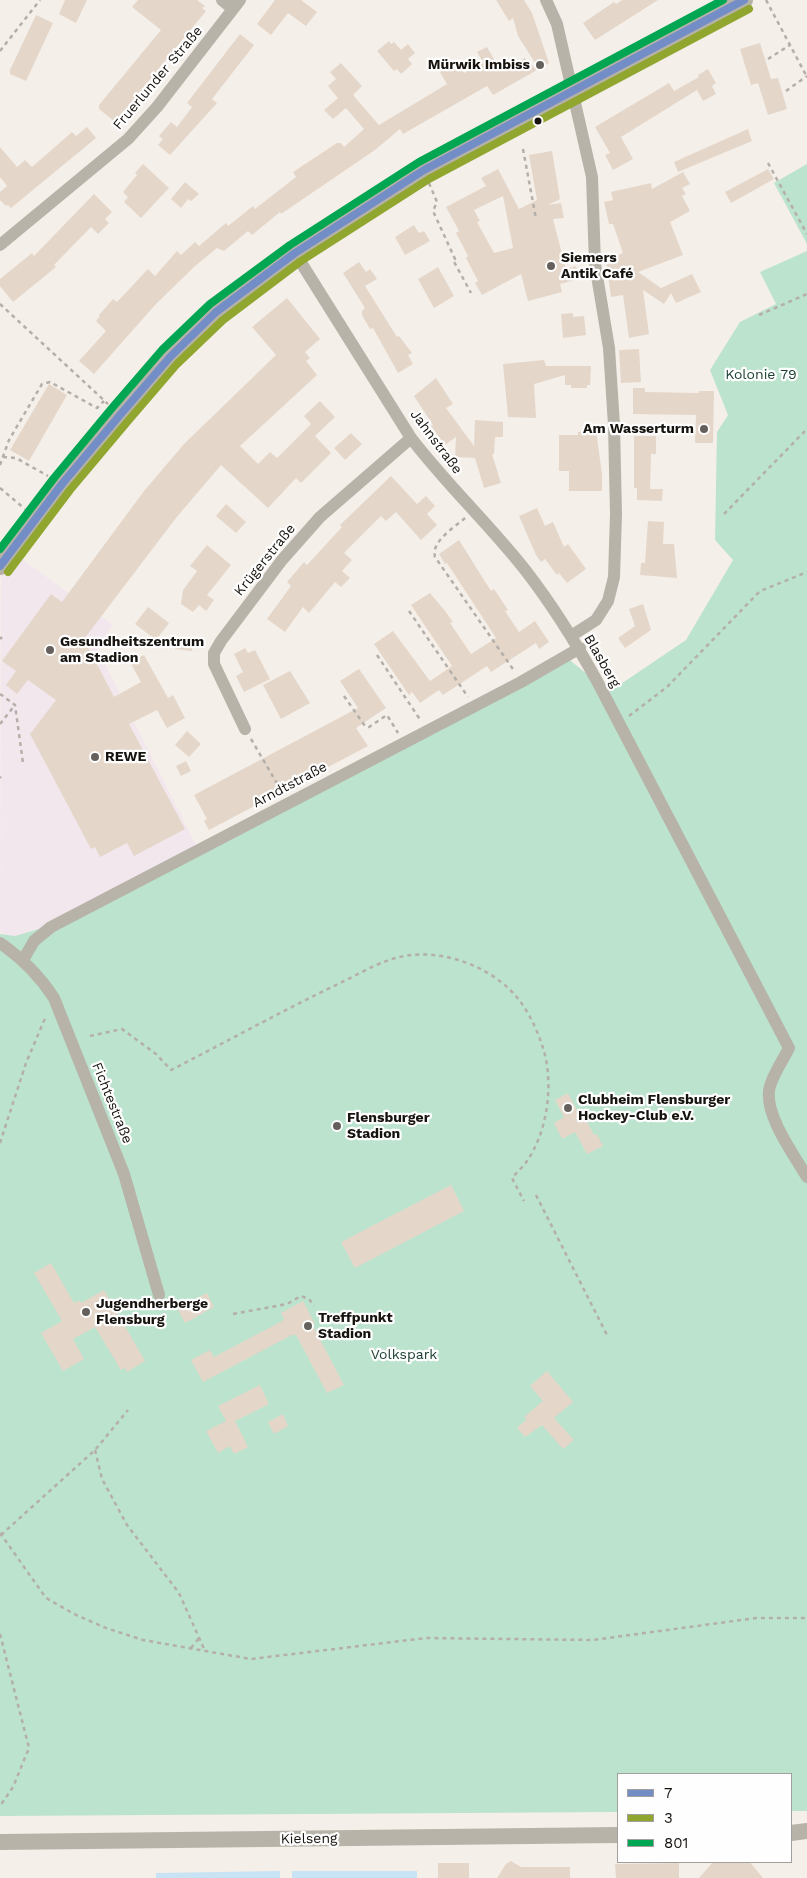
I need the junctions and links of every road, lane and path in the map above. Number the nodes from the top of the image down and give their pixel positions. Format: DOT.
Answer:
graph roads {
  1 [pos="40,0"];
  2 [pos="222,0"];
  3 [pos="546,0"];
  4 [pos="744,0"];
  5 [pos="766,0"];
  6 [pos="237,4"];
  7 [pos="790,45"];
  8 [pos="0,51"];
  9 [pos="768,59"];
  10 [pos="807,76"];
  11 [pos="786,91"];
  12 [pos="573,92"];
  13 [pos="523,149"];
  14 [pos="768,163"];
  15 [pos="424,170"];
  16 [pos="536,219"];
  17 [pos="807,234"];
  18 [pos="0,245"];
  19 [pos="295,253"];
  20 [pos="471,293"];
  21 [pos="807,294"];
  22 [pos="0,304"];
  23 [pos="759,315"];
  24 [pos="104,401"];
  25 [pos="120,415"];
  26 [pos="807,429"];
  27 [pos="411,438"];
  28 [pos="3,456"];
  29 [pos="0,465"];
  30 [pos="62,484"];
  31 [pos="0,488"];
  32 [pos="472,511"];
  33 [pos="724,514"];
  34 [pos="36,518"];
  35 [pos="0,566"];
  36 [pos="807,572"];
  37 [pos="409,611"];
  38 [pos="571,636"];
  39 [pos="580,648"];
  40 [pos="377,655"];
  41 [pos="521,682"];
  42 [pos="0,694"];
  43 [pos="344,696"];
  44 [pos="14,705"];
  45 [pos="474,706"];
  46 [pos="0,724"];
  47 [pos="620,724"];
  48 [pos="246,729"];
  49 [pos="428,730"];
  50 [pos="404,743"];
  51 [pos="23,762"];
  52 [pos="289,803"];
  53 [pos="0,943"];
  54 [pos="23,960"];
  55 [pos="54,998"];
  56 [pos="90,1036"];
  57 [pos="0,1143"];
  58 [pos="807,1177"];
  59 [pos="536,1195"];
  60 [pos="524,1201"];
  61 [pos="159,1295"];
  62 [pos="314,1306"];
  63 [pos="232,1314"];
  64 [pos="607,1335"];
  65 [pos="128,1410"];
  66 [pos="95,1450"];
  67 [pos="0,1534"];
  68 [pos="807,1618"];
  69 [pos="0,1634"];
  70 [pos="199,1638"];
  71 [pos="191,1648"];
  72 [pos="205,1651"];
  73 [pos="0,1806"];
  74 [pos="807,1831"];
  75 [pos="792,1833"];
  76 [pos="617,1835"];
  77 [pos="0,1842"];
  1 -- 8 [label="path"];
  2 -- 6 [label="street"];
  3 -- 12 [label="street, Blasberg"];
  4 -- 12 [label="main road"];
  5 -- 7 [label="path"];
  6 -- 18 [label="street, Fruerlunder Straße"];
  7 -- 9 [label="path"];
  7 -- 10 [label="path"];
  10 -- 11 [label="path"];
  12 -- 15 [label="main road"];
  12 -- 38 [label="street, Blasberg"];
  13 -- 16 [label="path"];
  14 -- 17 [label="path"];
  15 -- 19 [label="main road"];
  15 -- 20 [label="path"];
  19 -- 25 [label="main road"];
  19 -- 27 [label="street, Jahnstraße"];
  21 -- 23 [label="path"];
  22 -- 24 [label="path"];
  24 -- 25 [label="path"];
  24 -- 28 [label="path"];
  25 -- 30 [label="main road"];
  26 -- 33 [label="path"];
  27 -- 32 [label="street, Jahnstraße"];
  27 -- 48 [label="street, Krügerstraße"];
  28 -- 29 [label="path"];
  28 -- 30 [label="path"];
  30 -- 34 [label="main road"];
  31 -- 34 [label="path"];
  32 -- 38 [label="street, Jahnstraße"];
  32 -- 41 [label="path"];
  34 -- 35 [label="main road"];
  36 -- 47 [label="path"];
  37 -- 45 [label="path"];
  38 -- 39 [label="street, Blasberg"];
  39 -- 41 [label="street, Arndtstraße"];
  39 -- 47 [label="street, Blasberg"];
  40 -- 49 [label="path"];
  41 -- 45 [label="street, Arndtstraße"];
  42 -- 44 [label="path"];
  43 -- 50 [label="path"];
  44 -- 46 [label="path"];
  44 -- 51 [label="path"];
  45 -- 49 [label="street, Arndtstraße"];
  47 -- 58 [label="street, Blasberg"];
  48 -- 52 [label="path"];
  49 -- 50 [label="street, Arndtstraße"];
  50 -- 52 [label="street, Arndtstraße"];
  52 -- 54 [label="street, Arndtstraße"];
  53 -- 54 [label="street, Fichtestraße"];
  54 -- 55 [label="street, Fichtestraße"];
  55 -- 57 [label="path"];
  55 -- 61 [label="street, Fichtestraße"];
  56 -- 60 [label="path"];
  59 -- 64 [label="path"];
  62 -- 63 [label="path"];
  65 -- 66 [label="path"];
  66 -- 67 [label="path"];
  66 -- 70 [label="path"];
  67 -- 71 [label="path"];
  68 -- 72 [label="path"];
  69 -- 73 [label="path"];
  70 -- 71 [label="path"];
  70 -- 72 [label="path"];
  71 -- 72 [label="path"];
  74 -- 75 [label="street"];
  76 -- 77 [label="street, Kielseng"];
}
